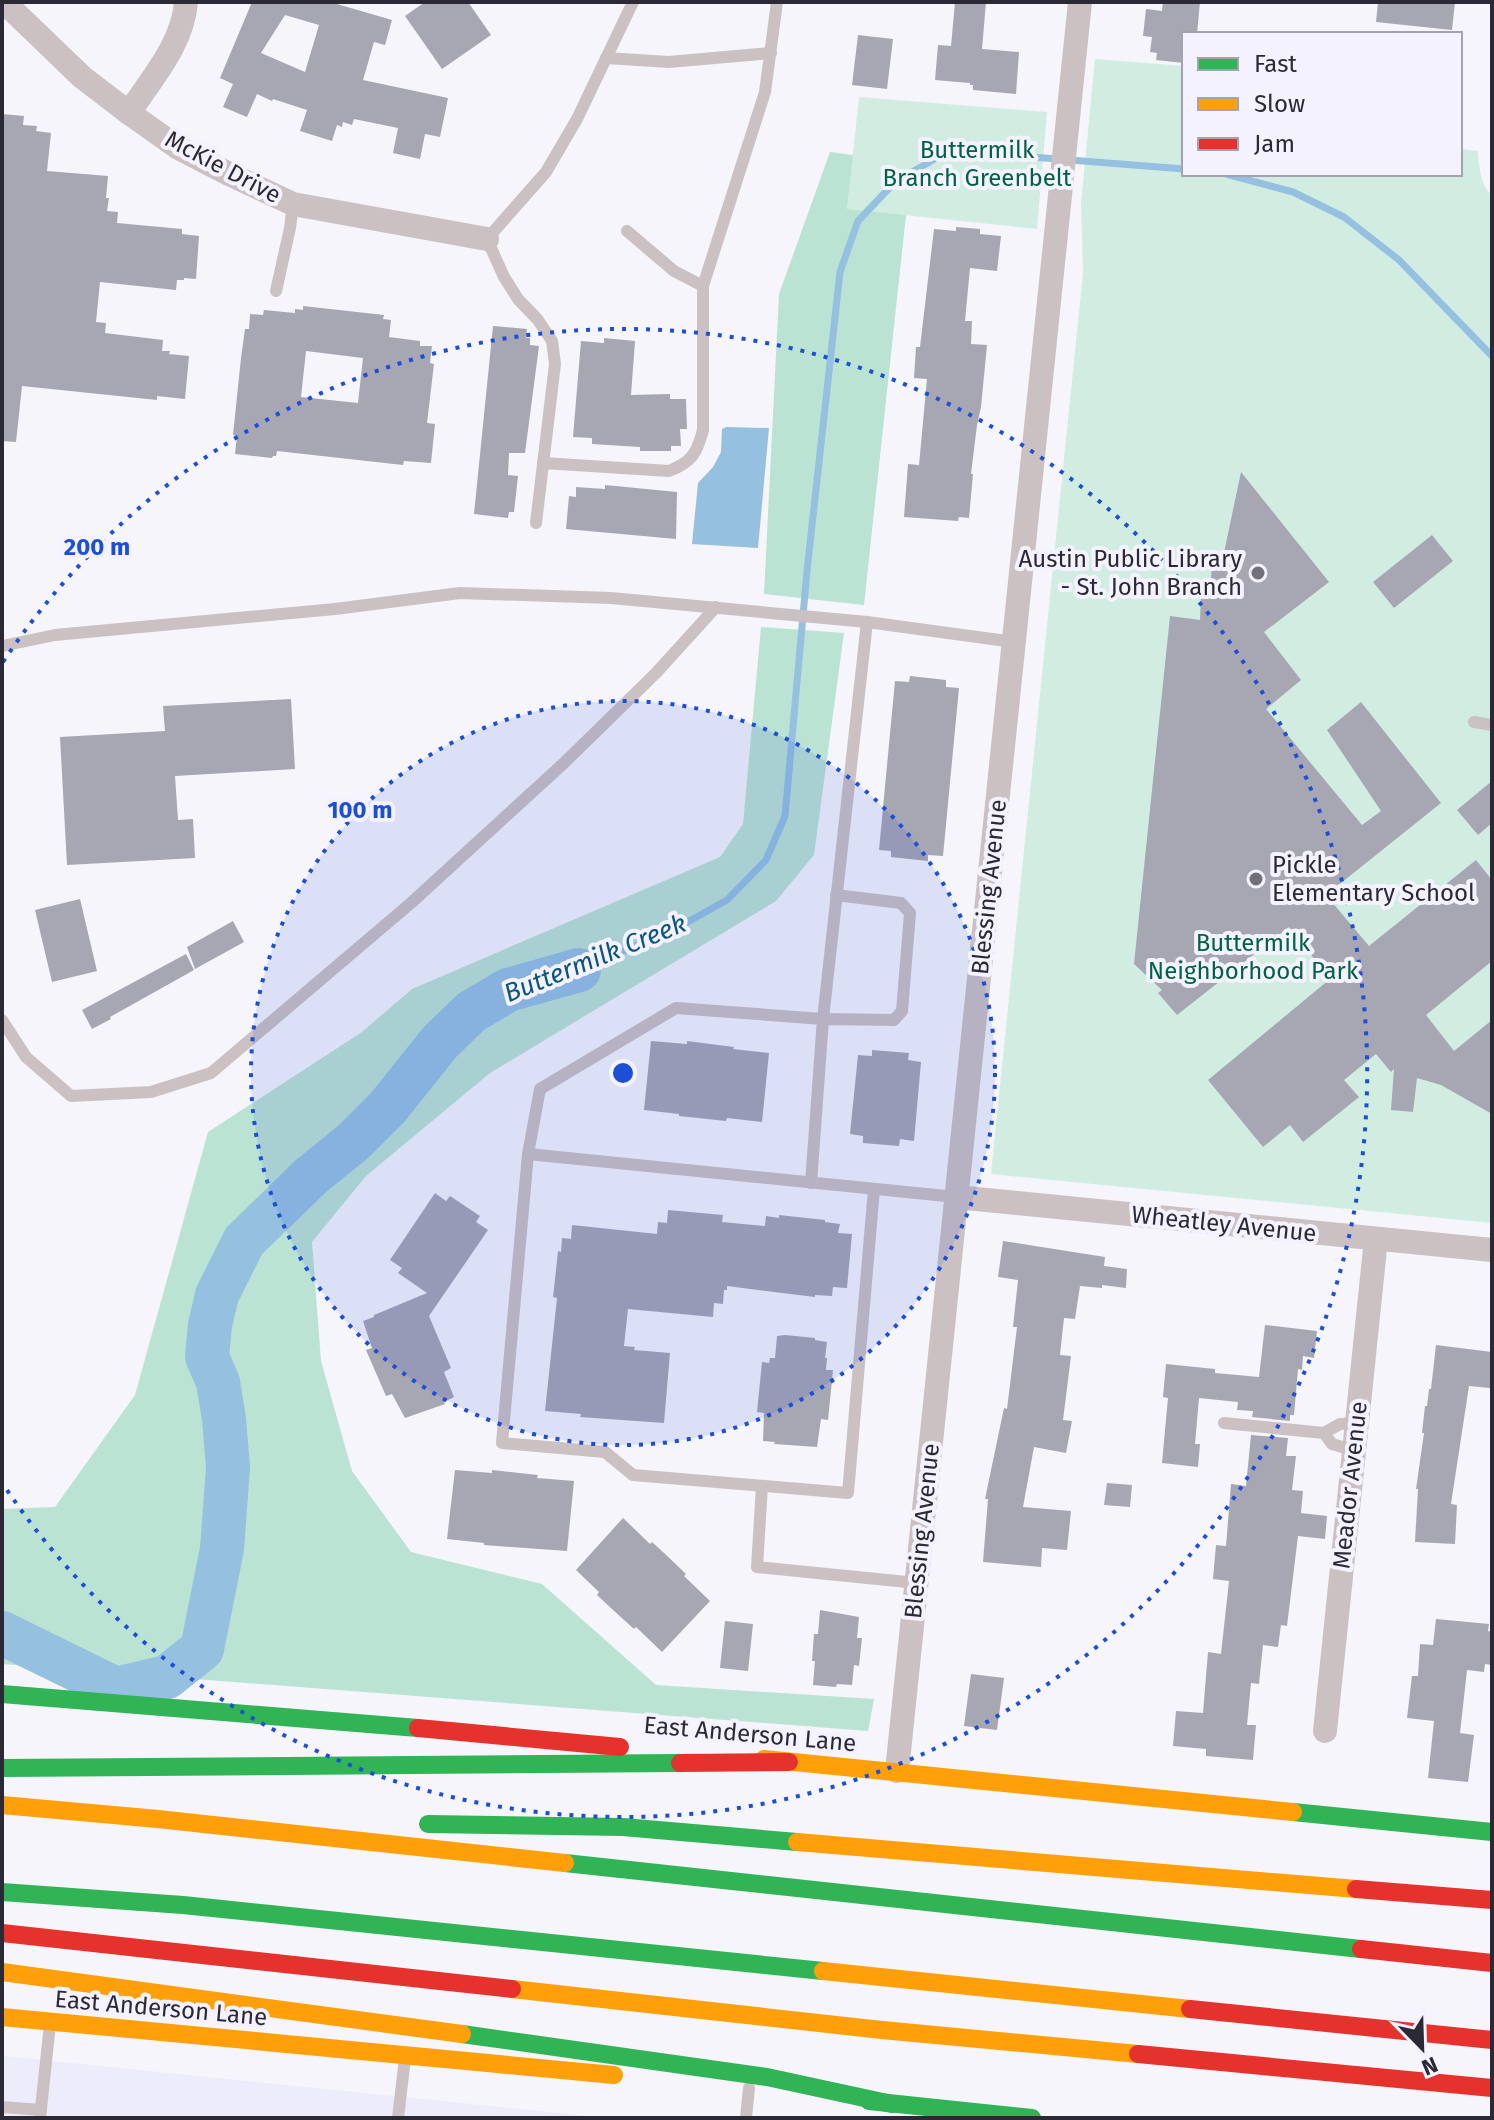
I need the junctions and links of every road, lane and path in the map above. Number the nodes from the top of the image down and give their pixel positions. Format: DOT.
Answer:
graph roads {
  1 [pos="4,2"];
  2 [pos="186,2"];
  3 [pos="633,2"];
  4 [pos="777,2"];
  5 [pos="1080,2"];
  6 [pos="771,53"];
  7 [pos="606,58"];
  8 [pos="129,113"];
  9 [pos="293,204"];
  10 [pos="627,231"];
  11 [pos="487,239"];
  12 [pos="703,286"];
  13 [pos="276,291"];
  14 [pos="543,463"];
  15 [pos="536,523"];
  16 [pos="716,607"];
  17 [pos="867,622"];
  18 [pos="1014,642"];
  19 [pos="2,646"];
  20 [pos="1474,722"];
  21 [pos="1492,725"];
  22 [pos="836,895"];
  23 [pos="823,1019"];
  24 [pos="2,1020"];
  25 [pos="528,1154"];
  26 [pos="811,1183"];
  27 [pos="874,1189"];
  28 [pos="956,1197"];
  29 [pos="1376,1239"];
  30 [pos="1492,1250"];
  31 [pos="1224,1423"];
  32 [pos="1356,1423"];
  33 [pos="1324,1433"];
  34 [pos="1353,1450"];
  35 [pos="762,1486"];
  36 [pos="917,1583"];
  37 [pos="2,1694"];
  38 [pos="1325,1731"];
  39 [pos="789,1762"];
  40 [pos="2,1768"];
  41 [pos="897,1771"];
  42 [pos="2,1805"];
  43 [pos="158,1819"];
  44 [pos="359,1823"];
  45 [pos="406,1823"];
  46 [pos="1492,1832"];
  47 [pos="2,1892"];
  48 [pos="1492,1900"];
  49 [pos="2,1933"];
  50 [pos="1492,1963"];
  51 [pos="2,1972"];
  52 [pos="2,2017"];
  53 [pos="50,2021"];
  54 [pos="1492,2040"];
  55 [pos="405,2055"];
  56 [pos="749,2088"];
  57 [pos="1492,2088"];
  58 [pos="892,2104"];
  59 [pos="2,2107"];
  60 [pos="41,2114"];
  61 [pos="398,2118"];
  62 [pos="746,2118"];
  63 [pos="1032,2118"];
  1 -- 8 [label="street, McKie Drive"];
  2 -- 8 [label="street"];
  3 -- 7 [label="lane"];
  4 -- 6 [label="lane"];
  5 -- 18 [label="street, Blessing Avenue"];
  6 -- 7 [label="lane"];
  6 -- 12 [label="lane"];
  7 -- 11 [label="lane"];
  8 -- 9 [label="street, McKie Drive"];
  9 -- 11 [label="street, McKie Drive"];
  9 -- 13 [label="lane"];
  10 -- 12 [label="lane"];
  11 -- 14 [label="lane"];
  12 -- 14 [label="lane"];
  14 -- 15 [label="lane"];
  16 -- 17 [label="lane"];
  16 -- 19 [label="lane"];
  16 -- 24 [label="lane"];
  17 -- 18 [label="lane"];
  17 -- 22 [label="lane"];
  18 -- 28 [label="street, Blessing Avenue"];
  20 -- 21 [label="lane"];
  22 -- 23 [label="lane"];
  22 -- 23 [label="lane"];
  23 -- 25 [label="lane"];
  23 -- 26 [label="lane"];
  25 -- 26 [label="lane"];
  25 -- 35 [label="lane"];
  26 -- 27 [label="lane"];
  27 -- 28 [label="lane"];
  27 -- 35 [label="lane"];
  28 -- 29 [label="street, Wheatley Avenue"];
  28 -- 36 [label="street, Blessing Avenue"];
  29 -- 30 [label="street, Wheatley Avenue"];
  29 -- 32 [label="street, Meador Avenue"];
  31 -- 33 [label="lane"];
  32 -- 33 [label="lane"];
  32 -- 34 [label="street, Meador Avenue"];
  33 -- 34 [label="lane"];
  34 -- 38 [label="street, Meador Avenue"];
  35 -- 36 [label="lane"];
  36 -- 41 [label="street, Blessing Avenue"];
  37 -- 39 [label="main road, East Anderson Lane"];
  39 -- 40 [label="main road"];
  39 -- 41 [label="main road, East Anderson Lane"];
  41 -- 46 [label="main road, East Anderson Lane"];
  42 -- 43 [label="main road"];
  43 -- 44 [label="main road"];
  43 -- 50 [label="main road"];
  45 -- 48 [label="main road"];
  47 -- 54 [label="main road"];
  49 -- 57 [label="main road"];
  51 -- 58 [label="main road"];
  52 -- 53 [label="main road, East Anderson Lane"];
  53 -- 55 [label="main road, East Anderson Lane"];
  53 -- 60 [label="lane"];
  55 -- 56 [label="main road, East Anderson Lane"];
  55 -- 61 [label="lane"];
  56 -- 58 [label="main road, East Anderson Lane"];
  56 -- 62 [label="lane"];
  58 -- 63 [label="main road, East Anderson Lane"];
  59 -- 60 [label="lane"];
}
